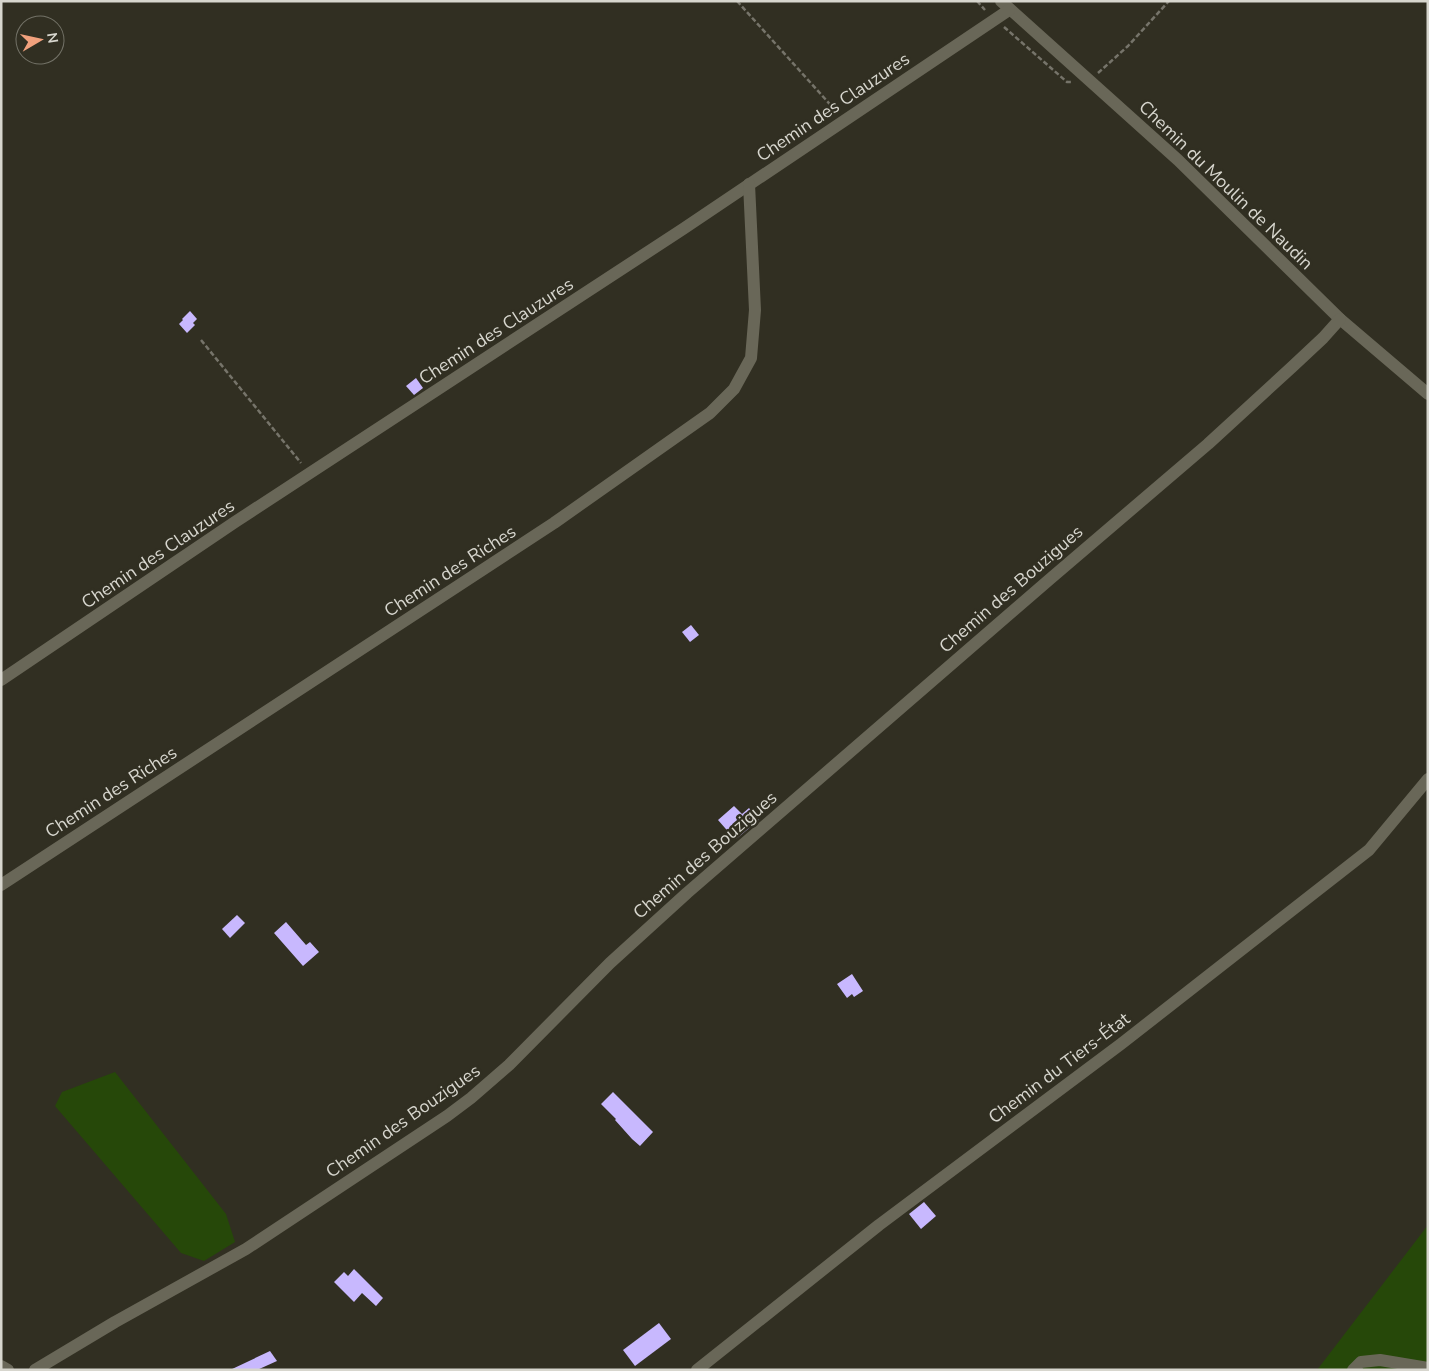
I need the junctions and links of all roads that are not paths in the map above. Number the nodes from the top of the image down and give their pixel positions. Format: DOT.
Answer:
graph roads {
  1 [pos="1005,5"];
  2 [pos="749,184"];
  3 [pos="1340,319"];
  4 [pos="1428,394"];
  5 [pos="1,680"];
  6 [pos="1428,779"];
  7 [pos="1,885"];
  8 [pos="50,1365"];
  9 [pos="1,1366"];
  10 [pos="1428,1368"];
  11 [pos="8,1370"];
  12 [pos="35,1370"];
  13 [pos="697,1370"];
  14 [pos="1354,1370"];
  1 -- 2 [label="street, Chemin des Clauzures"];
  1 -- 3 [label="street, Chemin du Moulin de Naudin"];
  2 -- 5 [label="street, Chemin des Clauzures"];
  2 -- 7 [label="street, Chemin des Riches"];
  3 -- 4 [label="street, Chemin du Moulin de Naudin"];
  3 -- 8 [label="street, Chemin des Bouzigues"];
  6 -- 13 [label="street, Chemin du Tiers-État"];
  8 -- 12 [label="street, Chemin des Bouzigues"];
  9 -- 11 [label="street"];
  10 -- 14 [label="street"];
}
